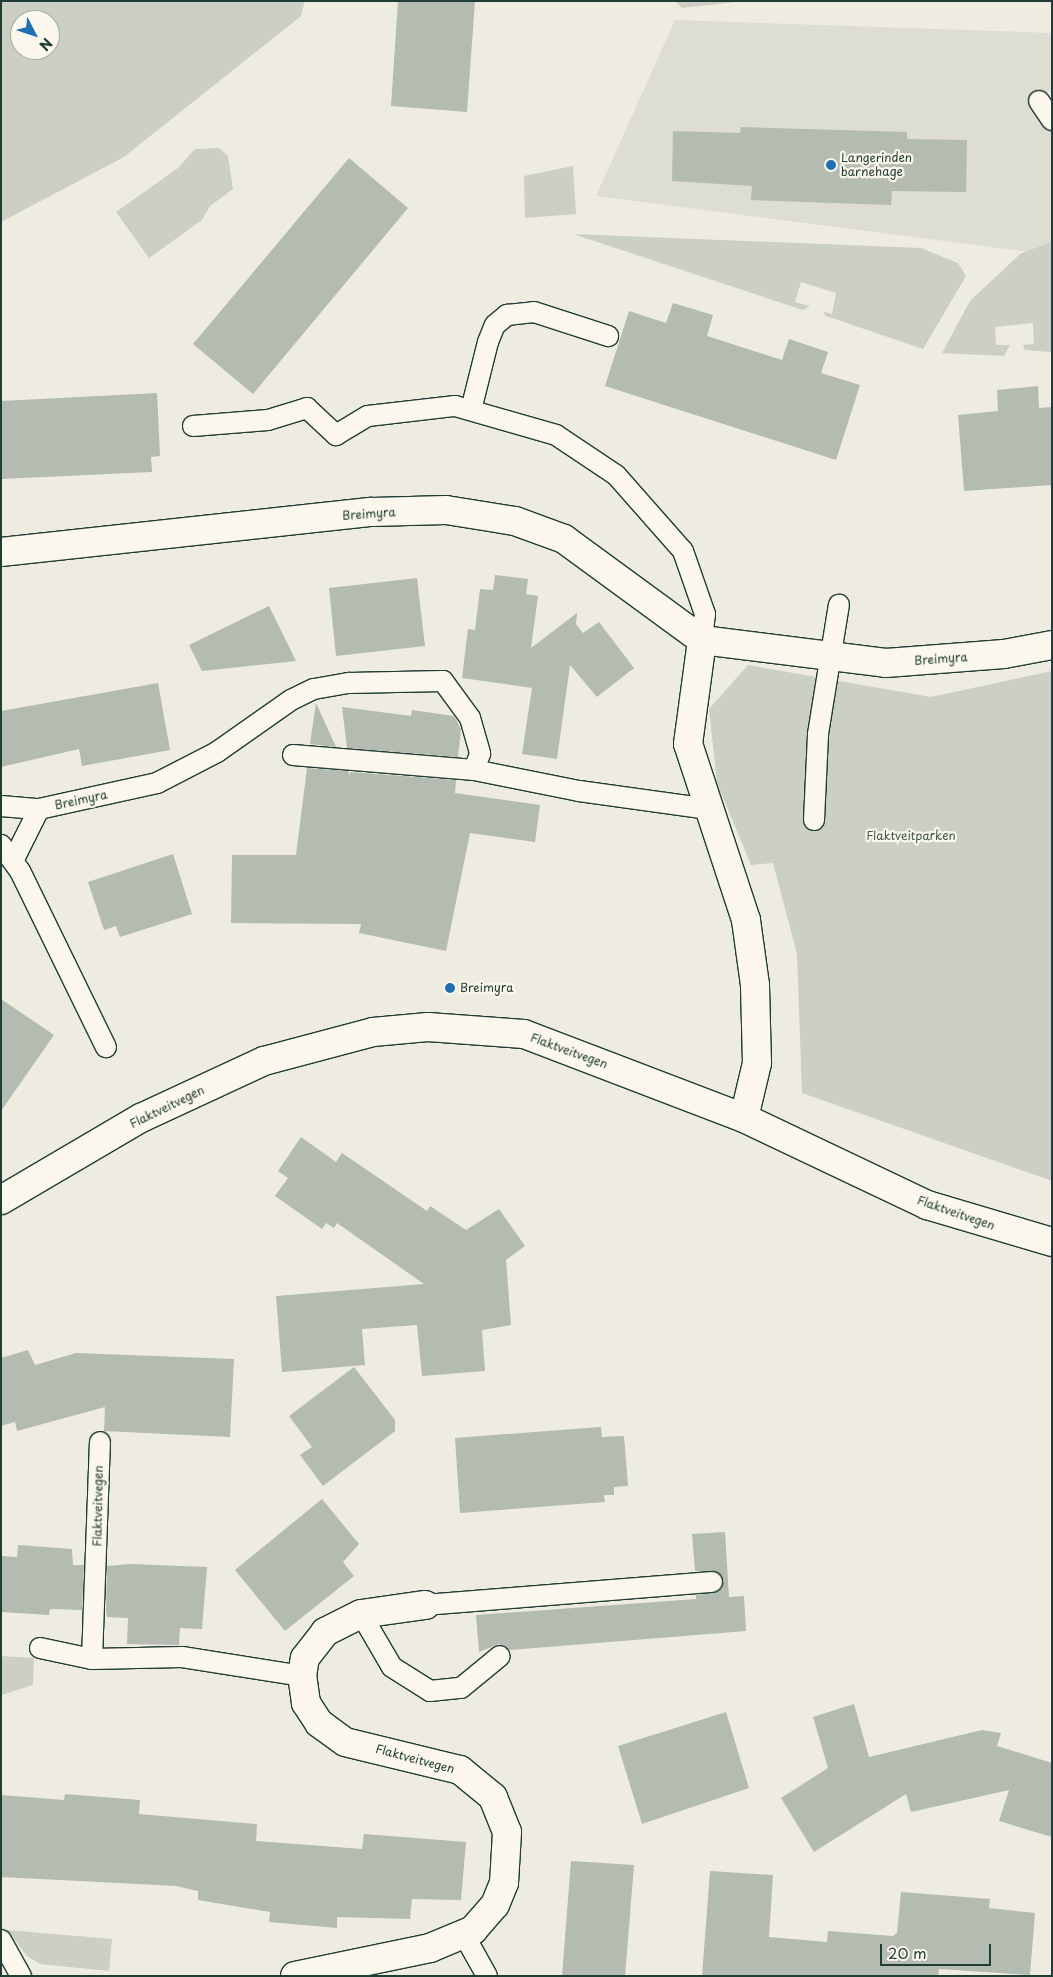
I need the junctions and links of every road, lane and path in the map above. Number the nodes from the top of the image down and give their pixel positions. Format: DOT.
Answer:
graph roads {
  1 [pos="1038,101"];
  2 [pos="1052,120"];
  3 [pos="608,336"];
  4 [pos="471,410"];
  5 [pos="193,426"];
  6 [pos="1,552"];
  7 [pos="840,604"];
  8 [pos="702,640"];
  9 [pos="1052,645"];
  10 [pos="830,656"];
  11 [pos="293,755"];
  12 [pos="474,770"];
  13 [pos="1,806"];
  14 [pos="39,809"];
  15 [pos="709,809"];
  16 [pos="814,820"];
  17 [pos="7,853"];
  18 [pos="106,1047"];
  19 [pos="744,1118"];
  20 [pos="1,1200"];
  21 [pos="1052,1242"];
  22 [pos="100,1442"];
  23 [pos="712,1582"];
  24 [pos="425,1605"];
  25 [pos="362,1614"];
  26 [pos="40,1648"];
  27 [pos="500,1656"];
  28 [pos="92,1659"];
  29 [pos="302,1676"];
  30 [pos="464,1934"];
  31 [pos="1,1940"];
  32 [pos="21,1976"];
  33 [pos="295,1976"];
  34 [pos="486,1976"];
  1 -- 2 [label="lane"];
  3 -- 4 [label="lane"];
  4 -- 5 [label="lane"];
  4 -- 8 [label="lane"];
  6 -- 8 [label="street, Breimyra"];
  7 -- 10 [label="lane"];
  8 -- 10 [label="street, Breimyra"];
  8 -- 15 [label="street"];
  9 -- 10 [label="street, Breimyra"];
  10 -- 16 [label="lane"];
  11 -- 12 [label="lane"];
  12 -- 14 [label="lane, Breimyra"];
  12 -- 15 [label="lane"];
  13 -- 14 [label="lane, Breimyra"];
  14 -- 17 [label="lane, Breimyra"];
  15 -- 19 [label="street"];
  17 -- 18 [label="lane, Breimyra"];
  19 -- 20 [label="street, Flaktveitvegen"];
  19 -- 21 [label="street, Flaktveitvegen"];
  22 -- 28 [label="lane, Flaktveitvegen"];
  23 -- 24 [label="lane"];
  24 -- 25 [label="street"];
  25 -- 27 [label="lane"];
  25 -- 29 [label="street"];
  26 -- 28 [label="lane"];
  28 -- 29 [label="lane"];
  29 -- 30 [label="street, Flaktveitvegen"];
  30 -- 33 [label="street, Flaktveitvegen"];
  30 -- 34 [label="lane"];
  31 -- 32 [label="lane"];
}
